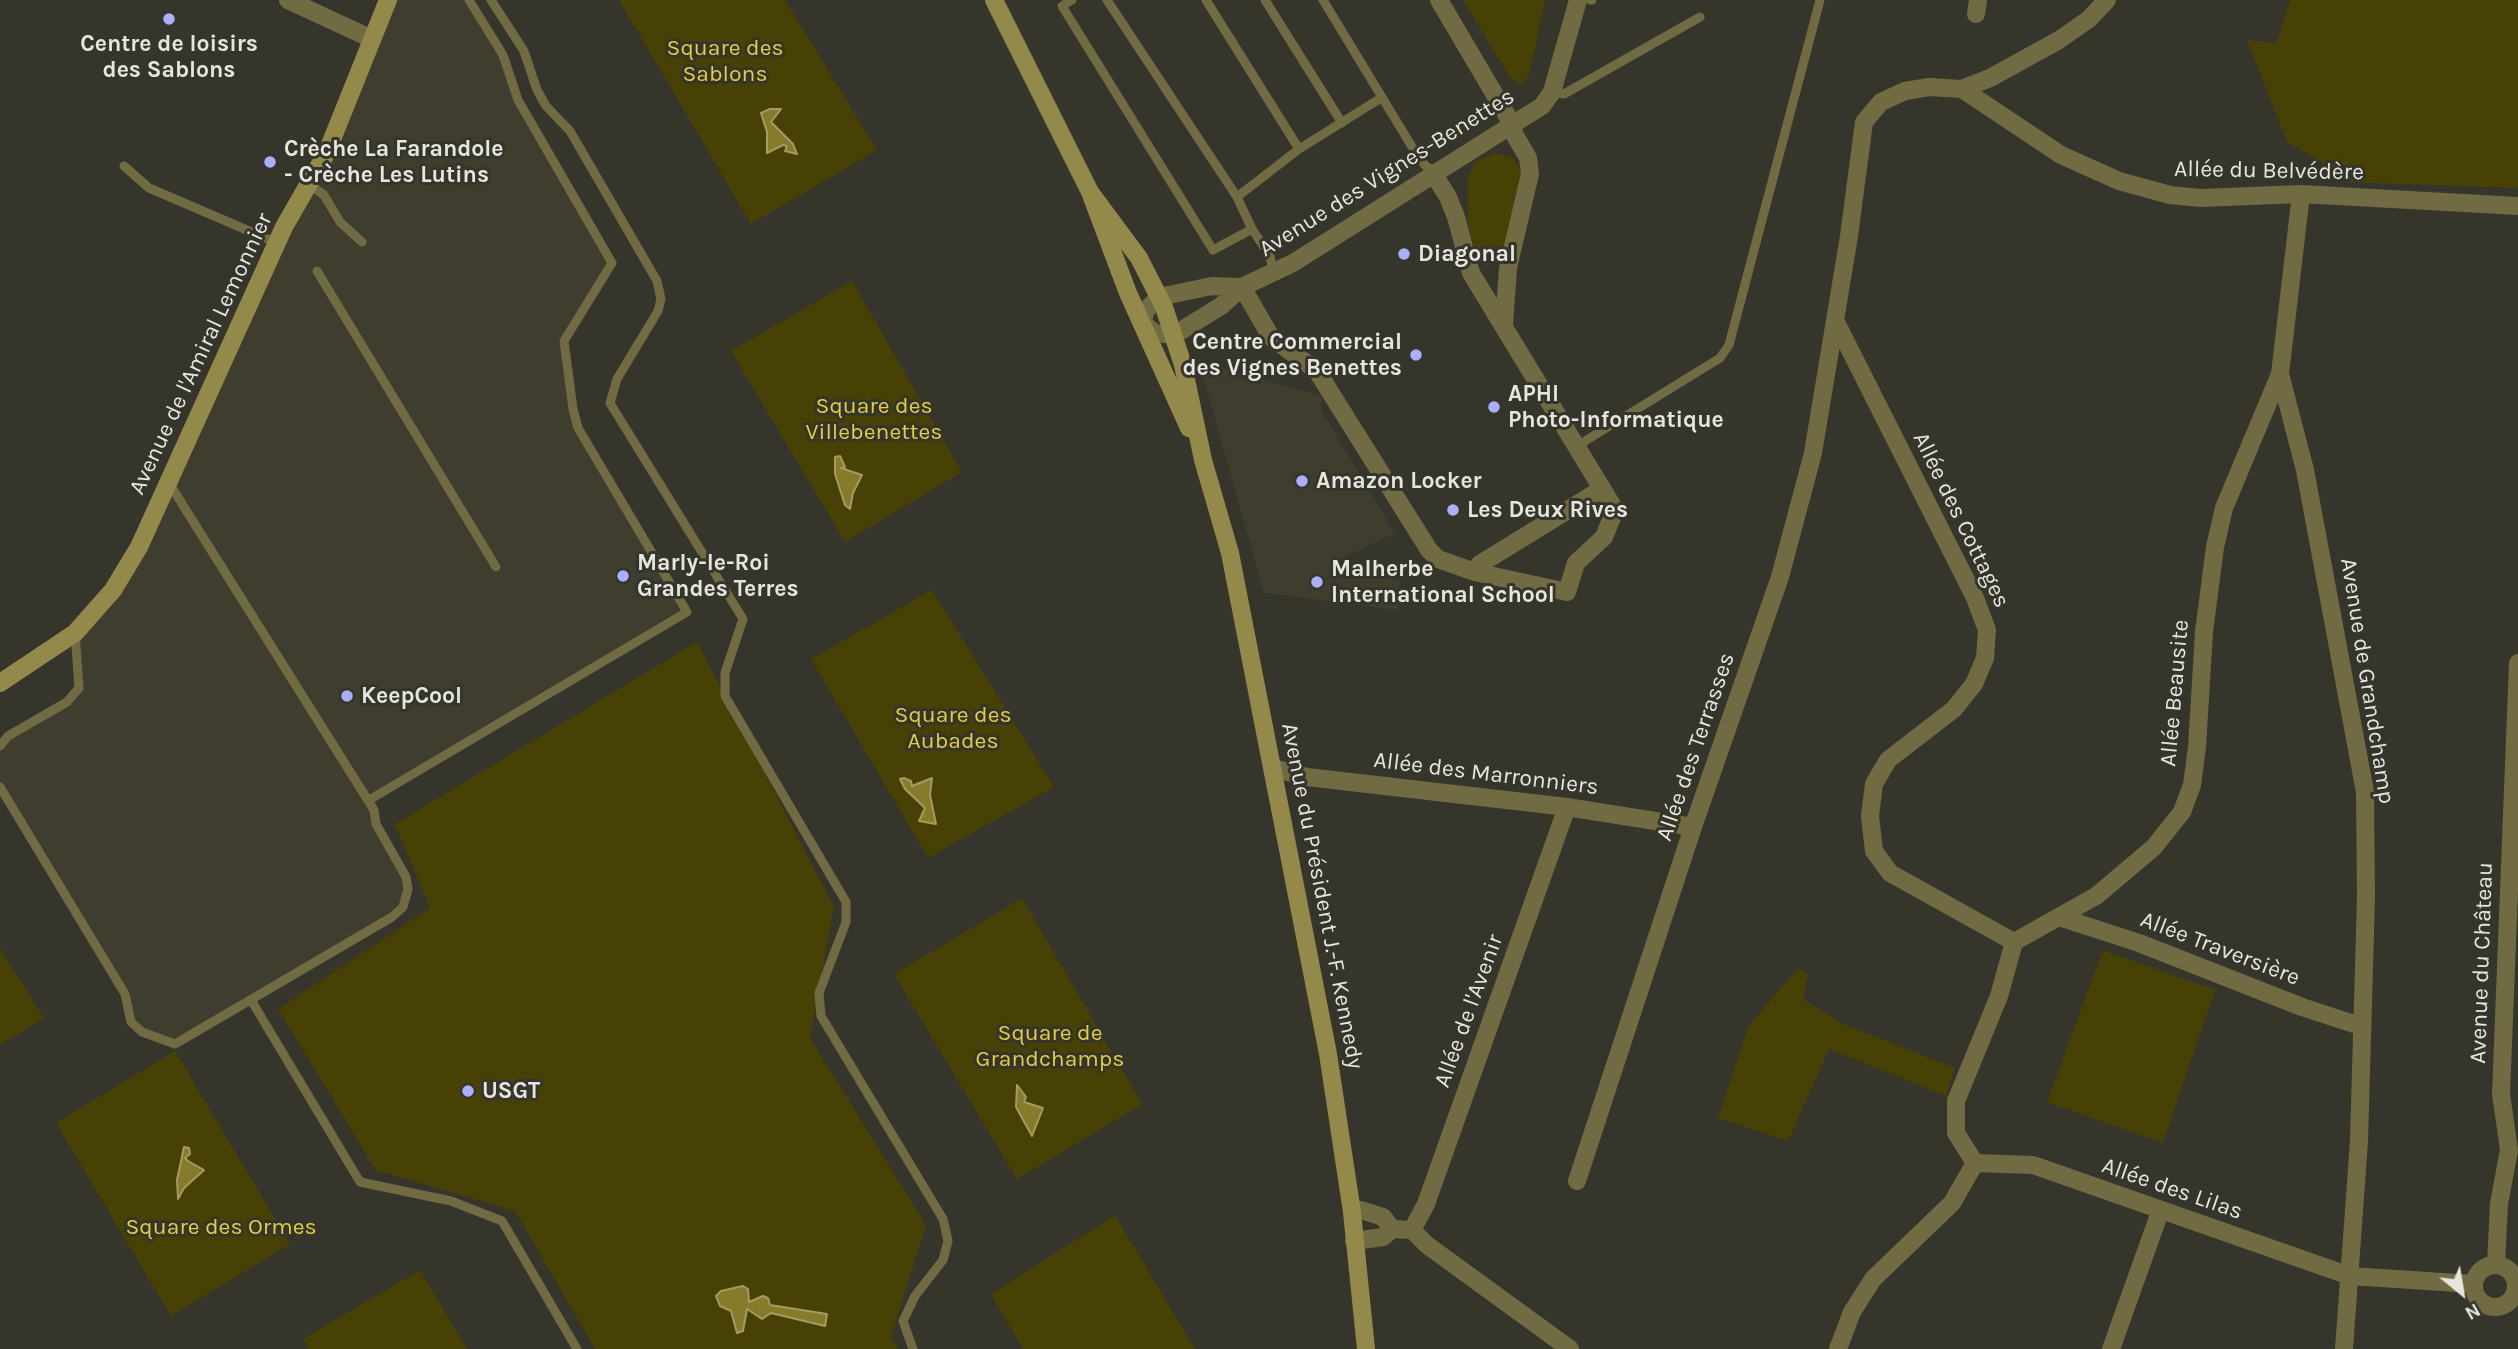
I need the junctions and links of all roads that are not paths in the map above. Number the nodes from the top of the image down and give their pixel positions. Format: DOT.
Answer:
graph roads {
  1 [pos="288,0"];
  2 [pos="388,0"];
  3 [pos="469,0"];
  4 [pos="491,0"];
  5 [pos="994,0"];
  6 [pos="1072,0"];
  7 [pos="1107,0"];
  8 [pos="1206,0"];
  9 [pos="1265,0"];
  10 [pos="1323,0"];
  11 [pos="1439,0"];
  12 [pos="1578,0"];
  13 [pos="1820,0"];
  14 [pos="2107,0"];
  15 [pos="1700,17"];
  16 [pos="372,39"];
  17 [pos="1962,89"];
  18 [pos="1552,92"];
  19 [pos="1381,98"];
  20 [pos="1342,123"];
  21 [pos="1511,125"];
  22 [pos="1298,149"];
  23 [pos="124,166"];
  24 [pos="1433,173"];
  25 [pos="310,185"];
  26 [pos="1090,192"];
  27 [pos="2301,194"];
  28 [pos="1237,197"];
  29 [pos="2518,206"];
  30 [pos="1252,229"];
  31 [pos="362,242"];
  32 [pos="276,243"];
  33 [pos="1508,268"];
  34 [pos="317,271"];
  35 [pos="1471,273"];
  36 [pos="1274,274"];
  37 [pos="1242,287"];
  38 [pos="1159,296"];
  39 [pos="1836,322"];
  40 [pos="1143,324"];
  41 [pos="1504,325"];
  42 [pos="1174,335"];
  43 [pos="2280,373"];
  44 [pos="1577,446"];
  45 [pos="1202,456"];
  46 [pos="169,483"];
  47 [pos="1602,489"];
  48 [pos="496,567"];
  49 [pos="1475,572"];
  50 [pos="75,634"];
  51 [pos="2518,663"];
  52 [pos="0,683"];
  53 [pos="0,746"];
  54 [pos="1273,768"];
  55 [pos="0,787"];
  56 [pos="369,800"];
  57 [pos="1567,807"];
  58 [pos="1693,827"];
  59 [pos="2062,918"];
  60 [pos="2014,942"];
  61 [pos="251,1000"];
  62 [pos="2360,1026"];
  63 [pos="2513,1154"];
  64 [pos="1975,1163"];
  65 [pos="1577,1181"];
  66 [pos="1352,1212"];
  67 [pos="2160,1212"];
  68 [pos="1392,1229"];
  69 [pos="1412,1230"];
  70 [pos="1354,1241"];
  71 [pos="2496,1264"];
  72 [pos="2350,1276"];
  73 [pos="2473,1284"];
  74 [pos="577,1349"];
  75 [pos="913,1349"];
  76 [pos="1366,1349"];
  77 [pos="1570,1349"];
  78 [pos="1838,1349"];
  79 [pos="2111,1349"];
  80 [pos="2344,1349"];
  1 -- 16 [label="street"];
  2 -- 16 [label="main road, Avenue de l'Amiral Lemonnier"];
  3 -- 56 [label="lane"];
  4 -- 75 [label="lane"];
  5 -- 26 [label="main road, Avenue du Président J.-F. Kennedy"];
  6 -- 30 [label="lane"];
  7 -- 28 [label="lane"];
  8 -- 22 [label="lane"];
  9 -- 20 [label="lane"];
  10 -- 19 [label="lane"];
  11 -- 21 [label="street"];
  12 -- 18 [label="street"];
  13 -- 44 [label="lane"];
  14 -- 17 [label="street"];
  15 -- 18 [label="lane"];
  16 -- 25 [label="main road, Avenue de l'Amiral Lemonnier"];
  17 -- 27 [label="street, Allée du Belvédère"];
  17 -- 39 [label="street"];
  18 -- 21 [label="street, Avenue des Vignes-Benettes"];
  19 -- 20 [label="lane"];
  19 -- 24 [label="lane"];
  20 -- 22 [label="lane"];
  21 -- 24 [label="street, Avenue des Vignes-Benettes"];
  21 -- 33 [label="street"];
  22 -- 28 [label="lane"];
  23 -- 32 [label="lane"];
  24 -- 35 [label="street"];
  24 -- 36 [label="street, Avenue des Vignes-Benettes"];
  25 -- 31 [label="lane"];
  25 -- 32 [label="main road, Avenue de l'Amiral Lemonnier"];
  26 -- 38 [label="main road, Avenue du Président J.-F. Kennedy"];
  26 -- 40 [label="main road, Avenue du Président J.-F. Kennedy"];
  27 -- 29 [label="street, Allée du Belvédère"];
  27 -- 43 [label="street, Avenue de Grandchamp"];
  28 -- 30 [label="lane"];
  30 -- 36 [label="lane"];
  32 -- 46 [label="main road, Avenue de l'Amiral Lemonnier"];
  33 -- 35 [label="street"];
  33 -- 41 [label="street"];
  34 -- 48 [label="lane"];
  35 -- 41 [label="street"];
  36 -- 37 [label="street, Avenue des Vignes-Benettes"];
  37 -- 38 [label="street, Avenue des Vignes-Benettes"];
  37 -- 42 [label="street, Avenue des Vignes-Benettes"];
  37 -- 49 [label="street"];
  38 -- 40 [label="street"];
  38 -- 42 [label="main road, Avenue du Président J.-F. Kennedy"];
  39 -- 58 [label="street, Allée des Terrasses"];
  39 -- 60 [label="street, Allée des Cottages"];
  40 -- 42 [label="street"];
  40 -- 45 [label="main road, Avenue du Président J.-F. Kennedy"];
  41 -- 44 [label="street"];
  42 -- 45 [label="main road, Avenue du Président J.-F. Kennedy"];
  43 -- 59 [label="street, Allée Beausite"];
  43 -- 62 [label="street, Avenue de Grandchamp"];
  44 -- 47 [label="street"];
  45 -- 54 [label="main road, Avenue du Président J.-F. Kennedy"];
  46 -- 50 [label="main road, Avenue de l'Amiral Lemonnier"];
  46 -- 56 [label="lane"];
  47 -- 49 [label="street"];
  47 -- 49 [label="street"];
  50 -- 52 [label="main road, Avenue de l'Amiral Lemonnier"];
  50 -- 53 [label="lane"];
  51 -- 63 [label="street, Avenue du Château"];
  54 -- 57 [label="street, Allée des Marronniers"];
  54 -- 66 [label="main road, Avenue du Président J.-F. Kennedy"];
  55 -- 61 [label="lane"];
  56 -- 61 [label="lane"];
  57 -- 58 [label="street, Allée des Marronniers"];
  57 -- 69 [label="street, Allée de l'Avenir"];
  58 -- 65 [label="street, Allée des Terrasses"];
  59 -- 60 [label="street, Allée Beausite"];
  59 -- 62 [label="street, Allée Traversière"];
  60 -- 64 [label="street"];
  61 -- 74 [label="lane"];
  62 -- 72 [label="street, Avenue de Grandchamp"];
  63 -- 71 [label="street, Avenue du Château"];
  64 -- 67 [label="street, Allée des Lilas"];
  64 -- 78 [label="street"];
  66 -- 68 [label="street"];
  66 -- 70 [label="main road, Avenue du Président J.-F. Kennedy"];
  67 -- 72 [label="street, Allée des Lilas"];
  67 -- 79 [label="street"];
  68 -- 69 [label="street"];
  68 -- 70 [label="street"];
  69 -- 77 [label="street"];
  70 -- 76 [label="main road, Avenue du Président J.-F. Kennedy"];
  71 -- 73 [label="street"];
  71 -- 73 [label="street"];
  72 -- 73 [label="street, Allée des Lilas"];
  72 -- 80 [label="street, Avenue de Grandchamp"];
}
